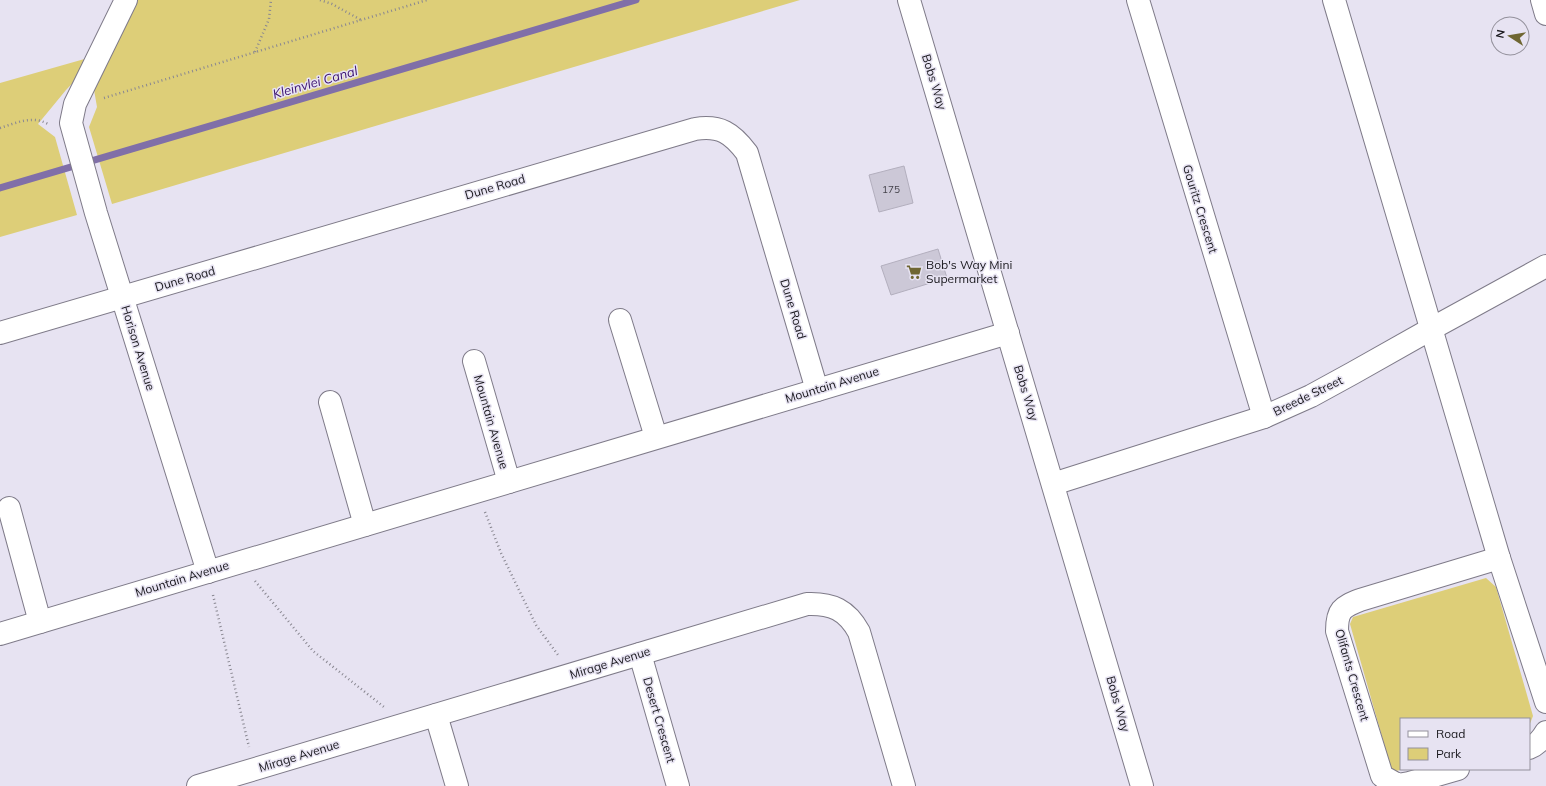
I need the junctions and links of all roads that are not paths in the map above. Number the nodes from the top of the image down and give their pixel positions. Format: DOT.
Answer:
graph roads {
  1 [pos="126,0"];
  2 [pos="909,0"];
  3 [pos="1138,0"];
  4 [pos="1334,0"];
  5 [pos="1542,0"];
  6 [pos="1546,14"];
  7 [pos="1546,266"];
  8 [pos="122,297"];
  9 [pos="620,320"];
  10 [pos="1431,329"];
  11 [pos="0,333"];
  12 [pos="1008,333"];
  13 [pos="474,362"];
  14 [pos="817,390"];
  15 [pos="330,402"];
  16 [pos="1264,417"];
  17 [pos="656,437"];
  18 [pos="508,482"];
  19 [pos="1053,484"];
  20 [pos="9,508"];
  21 [pos="365,525"];
  22 [pos="1499,558"];
  23 [pos="208,572"];
  24 [pos="40,622"];
  25 [pos="0,634"];
  26 [pos="640,654"];
  27 [pos="1546,702"];
  28 [pos="436,715"];
  29 [pos="1546,732"];
  30 [pos="1530,748"];
  31 [pos="1455,770"];
  32 [pos="232,781"];
  33 [pos="198,786"];
  34 [pos="457,786"];
  35 [pos="678,786"];
  36 [pos="904,786"];
  37 [pos="1142,786"];
  1 -- 8 [label="street, Horison Avenue"];
  2 -- 12 [label="street, Bobs Way"];
  3 -- 16 [label="street, Gouritz Crescent"];
  4 -- 10 [label="street"];
  5 -- 6 [label="street"];
  7 -- 10 [label="street, Breede Street"];
  8 -- 11 [label="street, Dune Road"];
  8 -- 14 [label="street, Dune Road"];
  8 -- 23 [label="street, Horison Avenue"];
  9 -- 17 [label="street"];
  10 -- 16 [label="street, Breede Street"];
  10 -- 22 [label="street"];
  12 -- 14 [label="street, Mountain Avenue"];
  12 -- 19 [label="street, Bobs Way"];
  13 -- 18 [label="street, Mountain Avenue"];
  14 -- 17 [label="street, Mountain Avenue"];
  15 -- 21 [label="street"];
  16 -- 19 [label="street, Breede Street"];
  17 -- 18 [label="street, Mountain Avenue"];
  18 -- 21 [label="street, Mountain Avenue"];
  19 -- 37 [label="street, Bobs Way"];
  20 -- 24 [label="street"];
  21 -- 23 [label="street, Mountain Avenue"];
  22 -- 27 [label="street"];
  22 -- 31 [label="street, Olifants Crescent"];
  23 -- 24 [label="street, Mountain Avenue"];
  24 -- 25 [label="street, Mountain Avenue"];
  26 -- 28 [label="street, Mirage Avenue"];
  26 -- 35 [label="street, Desert Crescent"];
  26 -- 36 [label="street, Mirage Avenue"];
  28 -- 32 [label="street, Mirage Avenue"];
  28 -- 34 [label="street"];
  29 -- 30 [label="street"];
  32 -- 33 [label="street, Mirage Avenue"];
}
